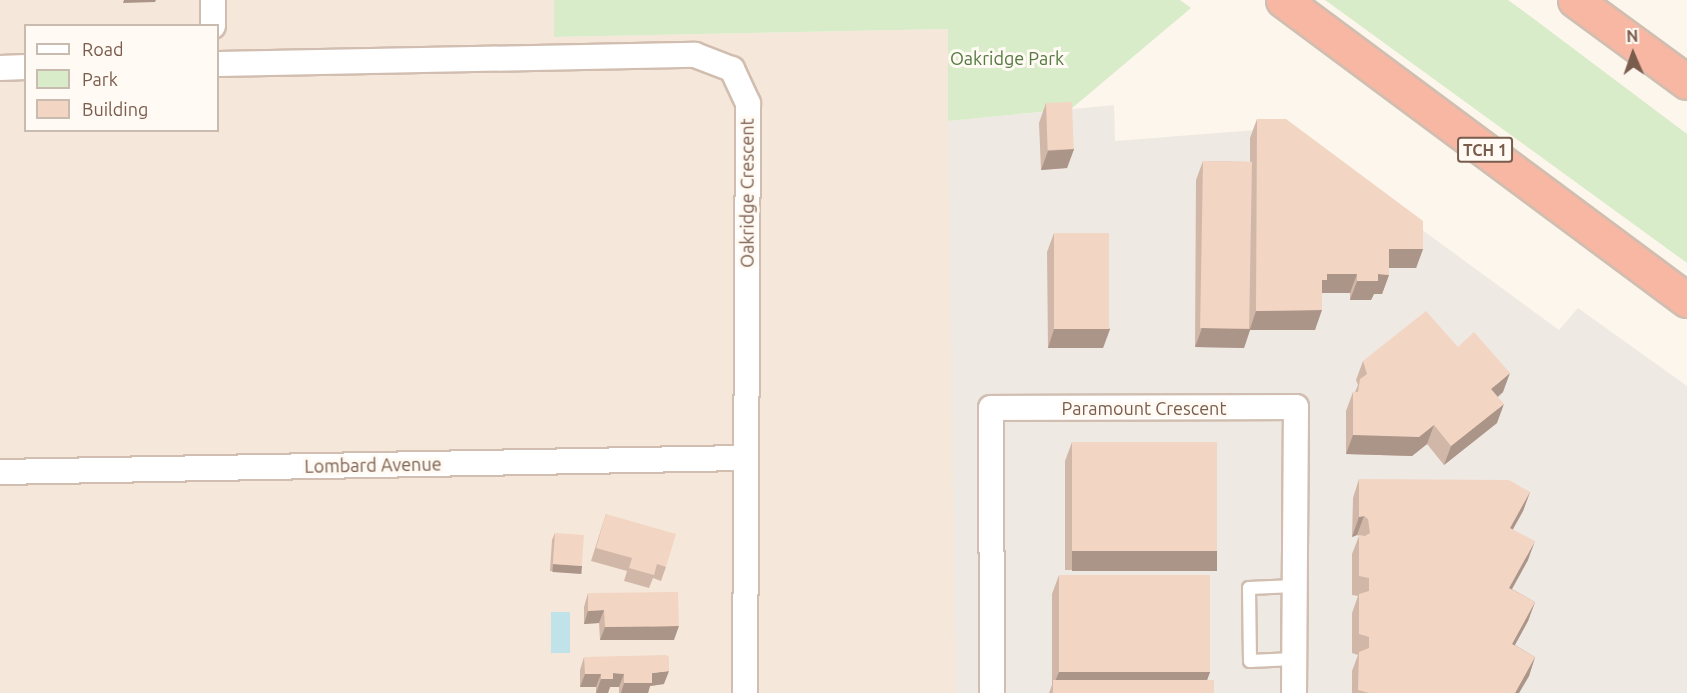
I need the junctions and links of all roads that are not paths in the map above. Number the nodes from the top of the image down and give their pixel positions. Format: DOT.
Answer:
graph roads {
  1 [pos="213,0"];
  2 [pos="1283,0"];
  3 [pos="1575,0"];
  4 [pos="213,24"];
  5 [pos="219,64"];
  6 [pos="24,67"];
  7 [pos="0,68"];
  8 [pos="1687,82"];
  9 [pos="1687,300"];
  10 [pos="745,458"];
  11 [pos="0,472"];
  12 [pos="1294,586"];
  13 [pos="1294,659"];
  14 [pos="745,693"];
  15 [pos="992,693"];
  16 [pos="1294,693"];
  1 -- 4 [label="street"];
  2 -- 9 [label="highway, TCH 1"];
  3 -- 8 [label="highway"];
  5 -- 10 [label="street, Oakridge Crescent"];
  6 -- 7 [label="street"];
  10 -- 11 [label="street, Lombard Avenue"];
  10 -- 14 [label="street, Oakridge Crescent"];
  12 -- 13 [label="street, Paramount Crescent"];
  12 -- 13 [label="lane"];
  12 -- 15 [label="street, Paramount Crescent"];
  13 -- 16 [label="street, Paramount Crescent"];
}
